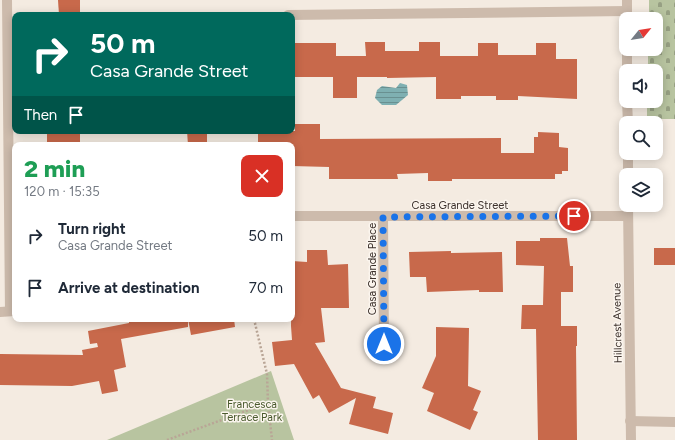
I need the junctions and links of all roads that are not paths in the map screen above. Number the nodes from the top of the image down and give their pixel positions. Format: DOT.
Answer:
graph roads {
  1 [pos="7,0"];
  2 [pos="627,0"];
  3 [pos="627,12"];
  4 [pos="295,15"];
  5 [pos="619,15"];
  6 [pos="4,147"];
  7 [pos="628,212"];
  8 [pos="295,216"];
  9 [pos="628,216"];
  10 [pos="383,217"];
  11 [pos="8,311"];
  12 [pos="384,344"];
  13 [pos="630,421"];
  14 [pos="675,422"];
  15 [pos="631,440"];
  1 -- 6 [label="street"];
  2 -- 3 [label="street"];
  4 -- 5 [label="street"];
  6 -- 11 [label="street"];
  7 -- 9 [label="street, Hillcrest Avenue"];
  8 -- 10 [label="street, Casa Grande Street"];
  9 -- 10 [label="street, Casa Grande Street"];
  9 -- 13 [label="street, Hillcrest Avenue"];
  10 -- 12 [label="street, Casa Grande Place"];
  13 -- 14 [label="street"];
  13 -- 15 [label="street, Hillcrest Avenue"];
}
